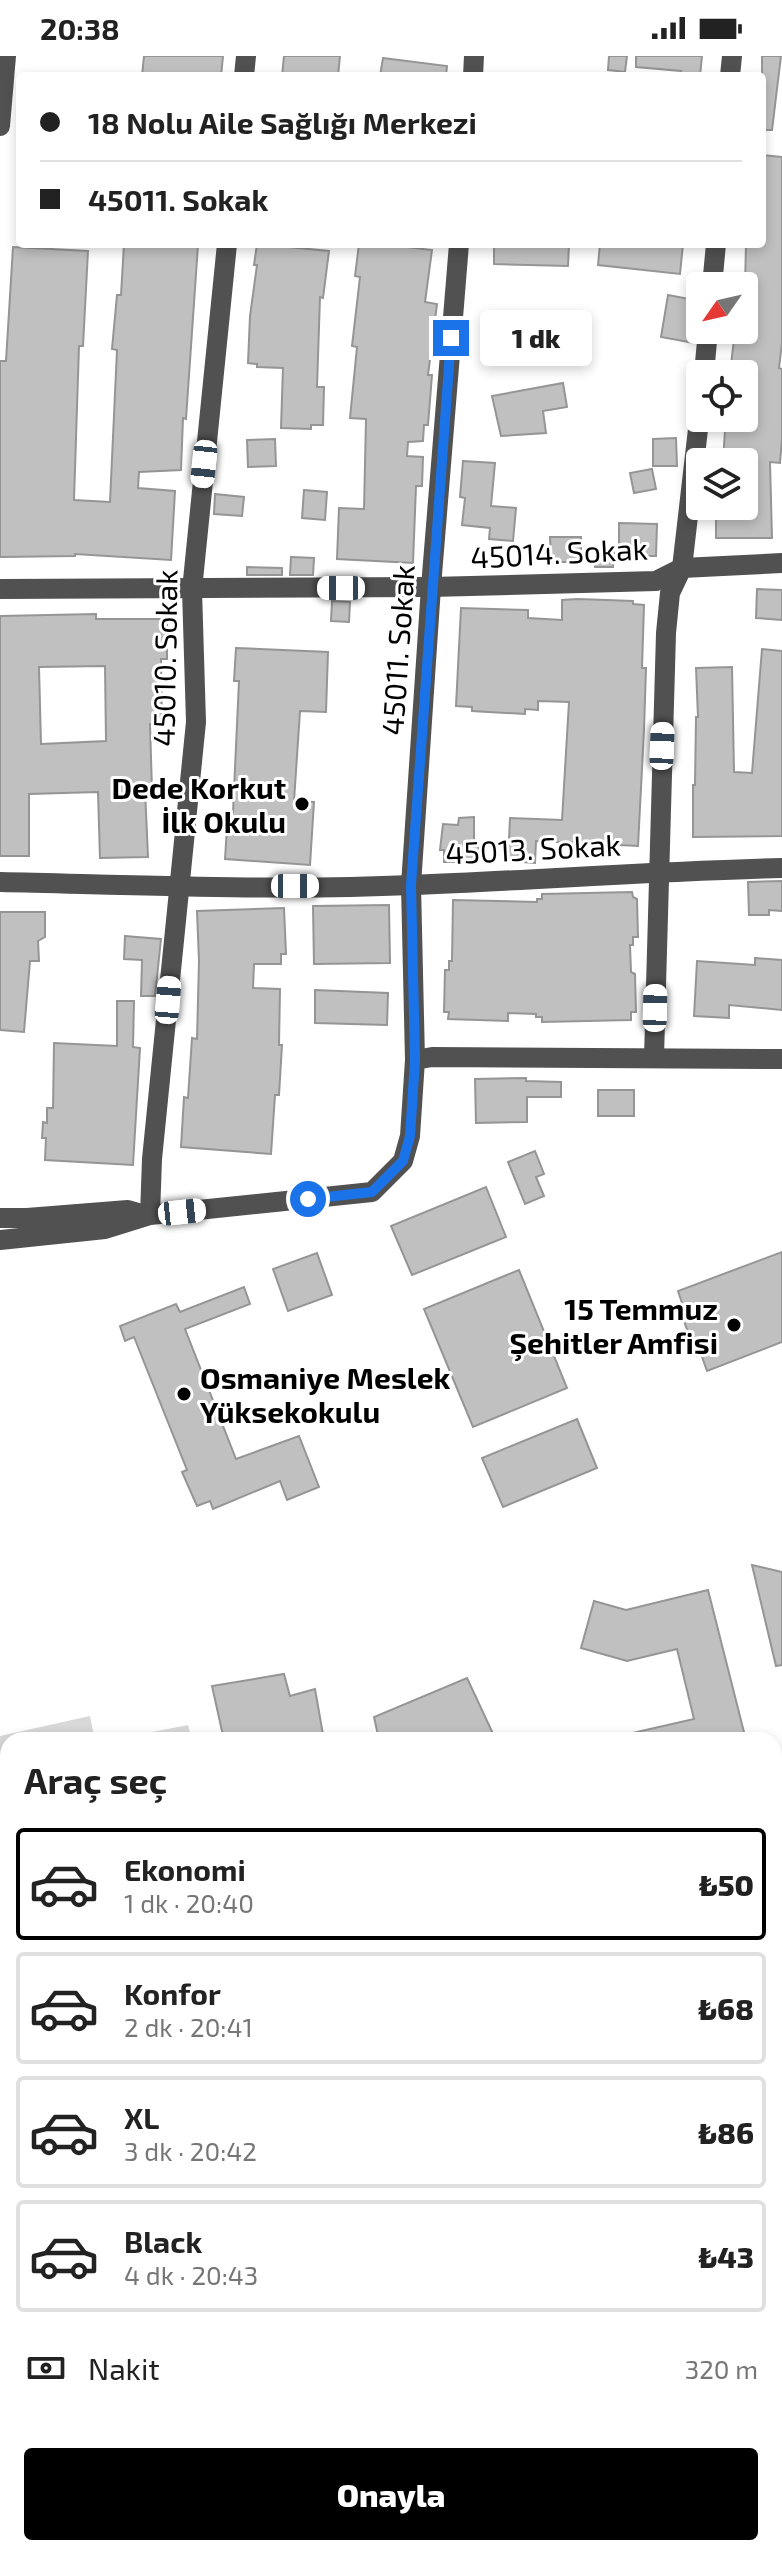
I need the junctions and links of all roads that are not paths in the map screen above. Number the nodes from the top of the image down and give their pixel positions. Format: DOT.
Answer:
graph roads {
  1 [pos="6,56"];
  2 [pos="0,126"];
  3 [pos="227,248"];
  4 [pos="459,248"];
  5 [pos="716,248"];
  6 [pos="713,272"];
  7 [pos="698,432"];
  8 [pos="782,563"];
  9 [pos="682,568"];
  10 [pos="431,587"];
  11 [pos="0,589"];
  12 [pos="192,590"];
  13 [pos="782,868"];
  14 [pos="659,871"];
  15 [pos="0,882"];
  16 [pos="411,885"];
  17 [pos="179,886"];
  18 [pos="654,1057"];
  19 [pos="782,1059"];
  20 [pos="415,1060"];
  21 [pos="150,1215"];
  22 [pos="0,1218"];
  23 [pos="0,1240"];
  1 -- 2 [label="street"];
  3 -- 12 [label="street, 45010. Sokak"];
  4 -- 10 [label="street, 45011. Sokak"];
  5 -- 6 [label="street"];
  7 -- 9 [label="street"];
  8 -- 9 [label="street, 45014. Sokak"];
  9 -- 10 [label="street, 45014. Sokak"];
  9 -- 14 [label="street"];
  10 -- 12 [label="street, 45014. Sokak"];
  10 -- 16 [label="street, 45011. Sokak"];
  11 -- 12 [label="street, 45014. Sokak"];
  12 -- 17 [label="street, 45010. Sokak"];
  13 -- 14 [label="street, 45013. Sokak"];
  14 -- 16 [label="street, 45013. Sokak"];
  14 -- 18 [label="street"];
  15 -- 17 [label="street, 45013. Sokak"];
  16 -- 17 [label="street, 45013. Sokak"];
  16 -- 20 [label="street, 45011. Sokak"];
  17 -- 21 [label="street, 45010. Sokak"];
  18 -- 19 [label="street"];
  18 -- 20 [label="street"];
  20 -- 21 [label="street, 45011. Sokak"];
  21 -- 22 [label="street"];
  21 -- 23 [label="street"];
}
